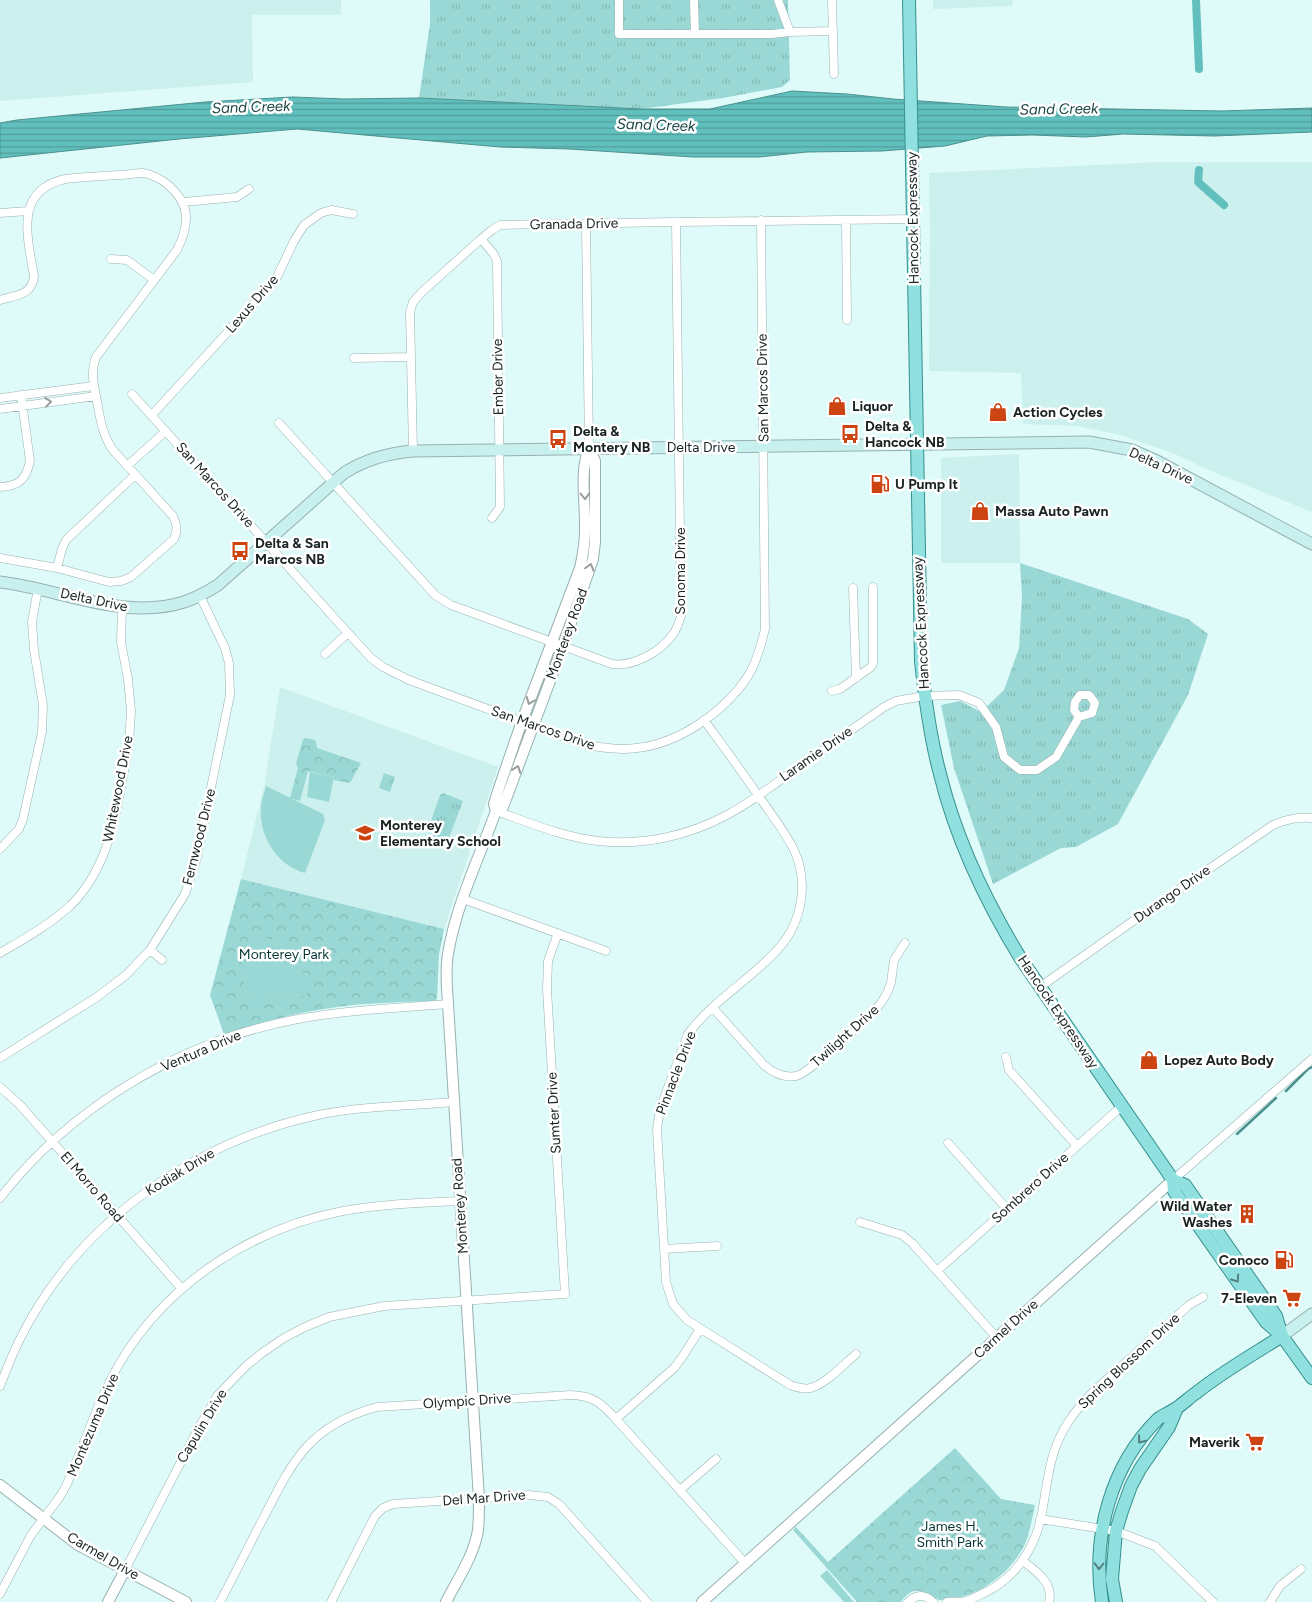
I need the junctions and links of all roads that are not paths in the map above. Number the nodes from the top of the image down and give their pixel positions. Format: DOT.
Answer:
graph roads {
  1 [pos="619,0"];
  2 [pos="694,0"];
  3 [pos="778,0"];
  4 [pos="832,0"];
  5 [pos="909,0"];
  6 [pos="833,31"];
  7 [pos="790,32"];
  8 [pos="695,34"];
  9 [pos="834,74"];
  10 [pos="249,189"];
  11 [pos="184,202"];
  12 [pos="28,212"];
  13 [pos="0,213"];
  14 [pos="353,214"];
  15 [pos="760,220"];
  16 [pos="846,220"];
  17 [pos="913,220"];
  18 [pos="676,222"];
  19 [pos="586,224"];
  20 [pos="481,239"];
  21 [pos="111,259"];
  22 [pos="154,280"];
  23 [pos="0,300"];
  24 [pos="847,320"];
  25 [pos="410,356"];
  26 [pos="354,358"];
  27 [pos="93,386"];
  28 [pos="132,394"];
  29 [pos="21,395"];
  30 [pos="96,396"];
  31 [pos="0,398"];
  32 [pos="23,405"];
  33 [pos="0,409"];
  34 [pos="152,415"];
  35 [pos="279,423"];
  36 [pos="166,430"];
  37 [pos="917,444"];
  38 [pos="764,447"];
  39 [pos="589,448"];
  40 [pos="679,448"];
  41 [pos="500,450"];
  42 [pos="413,451"];
  43 [pos="127,466"];
  44 [pos="135,476"];
  45 [pos="333,483"];
  46 [pos="0,486"];
  47 [pos="492,518"];
  48 [pos="267,542"];
  49 [pos="1312,544"];
  50 [pos="0,558"];
  51 [pos="57,568"];
  52 [pos="0,582"];
  53 [pos="873,587"];
  54 [pos="38,588"];
  55 [pos="853,588"];
  56 [pos="200,596"];
  57 [pos="122,608"];
  58 [pos="348,633"];
  59 [pos="552,642"];
  60 [pos="563,646"];
  61 [pos="326,654"];
  62 [pos="856,678"];
  63 [pos="832,691"];
  64 [pos="924,696"];
  65 [pos="1079,717"];
  66 [pos="704,720"];
  67 [pos="522,721"];
  68 [pos="532,725"];
  69 [pos="758,795"];
  70 [pos="496,811"];
  71 [pos="1312,818"];
  72 [pos="0,849"];
  73 [pos="463,899"];
  74 [pos="558,933"];
  75 [pos="905,943"];
  76 [pos="150,950"];
  77 [pos="606,951"];
  78 [pos="0,953"];
  79 [pos="162,960"];
  80 [pos="1040,986"];
  81 [pos="448,1004"];
  82 [pos="713,1008"];
  83 [pos="1006,1056"];
  84 [pos="0,1058"];
  85 [pos="1312,1059"];
  86 [pos="0,1087"];
  87 [pos="454,1102"];
  88 [pos="1122,1106"];
  89 [pos="52,1142"];
  90 [pos="948,1143"];
  91 [pos="1077,1146"];
  92 [pos="1173,1180"];
  93 [pos="0,1198"];
  94 [pos="460,1200"];
  95 [pos="1007,1209"];
  96 [pos="117,1215"];
  97 [pos="860,1222"];
  98 [pos="717,1246"];
  99 [pos="664,1250"];
  100 [pos="937,1271"];
  101 [pos="182,1289"];
  102 [pos="565,1294"];
  103 [pos="1203,1297"];
  104 [pos="466,1302"];
  105 [pos="1312,1314"];
  106 [pos="700,1328"];
  107 [pos="1282,1336"];
  108 [pos="997,1338"];
  109 [pos="856,1354"];
  110 [pos="1312,1378"];
  111 [pos="0,1386"];
  112 [pos="472,1400"];
  113 [pos="1177,1408"];
  114 [pos="616,1419"];
  115 [pos="716,1459"];
  116 [pos="0,1485"];
  117 [pos="680,1490"];
  118 [pos="479,1499"];
  119 [pos="43,1518"];
  120 [pos="1040,1519"];
  121 [pos="1102,1530"];
  122 [pos="1116,1531"];
  123 [pos="1023,1561"];
  124 [pos="745,1563"];
  125 [pos="1301,1569"];
  126 [pos="125,1570"];
  127 [pos="0,1594"];
  128 [pos="977,1599"];
  129 [pos="108,1602"];
  130 [pos="186,1602"];
  131 [pos="220,1602"];
  132 [pos="330,1602"];
  133 [pos="446,1602"];
  134 [pos="647,1602"];
  135 [pos="702,1602"];
  136 [pos="908,1602"];
  137 [pos="933,1602"];
  138 [pos="947,1602"];
  139 [pos="961,1602"];
  140 [pos="1049,1602"];
  141 [pos="1102,1602"];
  142 [pos="1116,1602"];
  143 [pos="1213,1602"];
  144 [pos="1270,1602"];
  1 -- 8 [label="street"];
  2 -- 8 [label="street"];
  3 -- 7 [label="street"];
  4 -- 6 [label="street"];
  5 -- 17 [label="main road, Hancock Expressway"];
  6 -- 7 [label="street"];
  6 -- 9 [label="street"];
  7 -- 8 [label="street"];
  10 -- 11 [label="street"];
  11 -- 12 [label="street"];
  11 -- 22 [label="street"];
  12 -- 13 [label="street"];
  12 -- 23 [label="street"];
  14 -- 34 [label="street, Lexus Drive"];
  15 -- 16 [label="street, Granada Drive"];
  15 -- 18 [label="street, Granada Drive"];
  15 -- 38 [label="street, San Marcos Drive"];
  16 -- 17 [label="street, Granada Drive"];
  16 -- 24 [label="street"];
  17 -- 37 [label="main road, Hancock Expressway"];
  18 -- 19 [label="street, Granada Drive"];
  18 -- 40 [label="street, Sonoma Drive"];
  19 -- 20 [label="street, Granada Drive"];
  19 -- 39 [label="street, Monterey Road"];
  20 -- 25 [label="street, Granada Drive"];
  20 -- 41 [label="street, Ember Drive"];
  21 -- 22 [label="street"];
  22 -- 27 [label="street"];
  25 -- 26 [label="street"];
  25 -- 42 [label="street, Granada Drive"];
  27 -- 29 [label="street"];
  27 -- 30 [label="street"];
  28 -- 34 [label="street, San Marcos Drive"];
  29 -- 31 [label="street"];
  29 -- 32 [label="street"];
  32 -- 30 [label="street, one-way"];
  30 -- 43 [label="street"];
  32 -- 33 [label="street"];
  32 -- 46 [label="street"];
  34 -- 36 [label="street, San Marcos Drive"];
  35 -- 45 [label="street, Sonoma Drive"];
  36 -- 43 [label="street"];
  36 -- 48 [label="street, San Marcos Drive"];
  37 -- 38 [label="main road, Delta Drive"];
  37 -- 49 [label="main road, Delta Drive"];
  37 -- 64 [label="main road, Hancock Expressway"];
  38 -- 40 [label="main road, Delta Drive"];
  38 -- 66 [label="street, San Marcos Drive"];
  39 -- 40 [label="main road, Delta Drive"];
  39 -- 41 [label="main road, Delta Drive"];
  39 -- 59 [label="street, Monterey Road, one-way"];
  60 -- 39 [label="street, Monterey Road, one-way"];
  40 -- 60 [label="street, Sonoma Drive"];
  41 -- 42 [label="main road, Delta Drive"];
  41 -- 47 [label="street, Ember Drive"];
  42 -- 45 [label="main road, Delta Drive"];
  43 -- 44 [label="street"];
  44 -- 51 [label="street"];
  44 -- 51 [label="street"];
  45 -- 48 [label="main road, Delta Drive"];
  45 -- 59 [label="street, Sonoma Drive"];
  48 -- 56 [label="main road, Delta Drive"];
  48 -- 58 [label="street, San Marcos Drive"];
  50 -- 51 [label="street"];
  52 -- 54 [label="main road, Delta Drive"];
  53 -- 62 [label="street"];
  54 -- 57 [label="main road, Delta Drive"];
  54 -- 72 [label="street"];
  55 -- 62 [label="street"];
  56 -- 57 [label="main road, Delta Drive"];
  56 -- 76 [label="street, Fernwood Drive"];
  57 -- 78 [label="street, Whitewood Drive"];
  58 -- 61 [label="street"];
  58 -- 67 [label="street, San Marcos Drive"];
  59 -- 60 [label="street, Sonoma Drive"];
  59 -- 67 [label="street, Monterey Road, one-way"];
  60 -- 68 [label="street, Monterey Road"];
  62 -- 63 [label="street"];
  64 -- 65 [label="street, Laramie Drive"];
  64 -- 69 [label="street, Laramie Drive"];
  64 -- 80 [label="main road, Hancock Expressway"];
  66 -- 68 [label="street, San Marcos Drive"];
  66 -- 69 [label="street, Pinnacle Drive"];
  67 -- 68 [label="street, San Marcos Drive"];
  67 -- 70 [label="street, Monterey Road"];
  70 -- 68 [label="street, Monterey Road, one-way"];
  69 -- 70 [label="street, Laramie Drive"];
  69 -- 82 [label="street, Pinnacle Drive"];
  70 -- 73 [label="street, Monterey Road"];
  71 -- 80 [label="street, Durango Drive"];
  73 -- 74 [label="street"];
  73 -- 81 [label="street, Monterey Road"];
  74 -- 77 [label="street"];
  74 -- 102 [label="street, Sumter Drive"];
  75 -- 82 [label="street, Twilight Drive"];
  76 -- 79 [label="street"];
  76 -- 84 [label="street, Fernwood Drive"];
  80 -- 88 [label="main road, Hancock Expressway"];
  81 -- 87 [label="street, Monterey Road"];
  81 -- 89 [label="street, Ventura Drive"];
  82 -- 99 [label="street, Pinnacle Drive"];
  83 -- 91 [label="street"];
  85 -- 92 [label="street, Carmel Drive"];
  86 -- 89 [label="street, El Morro Road"];
  87 -- 94 [label="street, Monterey Road"];
  87 -- 96 [label="street, Kodiak Drive"];
  88 -- 91 [label="street, Sombrero Drive"];
  88 -- 92 [label="main road, Hancock Expressway"];
  89 -- 93 [label="street, Ventura Drive"];
  89 -- 96 [label="street, El Morro Road"];
  90 -- 95 [label="street"];
  91 -- 95 [label="street, Sombrero Drive"];
  92 -- 107 [label="main road, Hancock Expressway"];
  92 -- 108 [label="street, Carmel Drive"];
  94 -- 101 [label="street, Montezuma Drive"];
  94 -- 104 [label="street, Monterey Road"];
  95 -- 100 [label="street, Sombrero Drive"];
  96 -- 101 [label="street, El Morro Road"];
  96 -- 111 [label="street, Kodiak Drive"];
  97 -- 100 [label="street"];
  98 -- 99 [label="street"];
  99 -- 106 [label="street, Pinnacle Drive"];
  100 -- 108 [label="street"];
  101 -- 119 [label="street, Montezuma Drive"];
  102 -- 104 [label="street, Capulin Drive"];
  103 -- 120 [label="street, Spring Blossom Drive"];
  104 -- 112 [label="street, Monterey Road"];
  104 -- 126 [label="street, Capulin Drive"];
  105 -- 107 [label="main road"];
  106 -- 109 [label="street, Pinnacle Drive"];
  106 -- 114 [label="street"];
  107 -- 110 [label="main road, Hancock Expressway"];
  107 -- 113 [label="main road"];
  108 -- 124 [label="street, Carmel Drive"];
  112 -- 114 [label="street, Olympic Drive"];
  112 -- 118 [label="street, Monterey Road"];
  112 -- 131 [label="street, Olympic Drive"];
  113 -- 121 [label="main road, one-way"];
  113 -- 122 [label="main road"];
  114 -- 117 [label="street, Olympic Drive"];
  115 -- 117 [label="street"];
  116 -- 119 [label="street, Carmel Drive"];
  117 -- 124 [label="street, Olympic Drive"];
  118 -- 132 [label="street, Del Mar Drive"];
  118 -- 133 [label="street, Monterey Road"];
  118 -- 134 [label="street, Del Mar Drive"];
  119 -- 126 [label="street, Carmel Drive"];
  119 -- 127 [label="street, Montezuma Drive"];
  120 -- 121 [label="street"];
  120 -- 123 [label="street, Spring Blossom Drive"];
  121 -- 122 [label="street"];
  121 -- 141 [label="main road, one-way"];
  122 -- 142 [label="main road"];
  122 -- 143 [label="street"];
  123 -- 128 [label="street, Spring Blossom Drive"];
  123 -- 140 [label="street"];
  124 -- 135 [label="street, Carmel Drive"];
  125 -- 144 [label="street"];
  126 -- 129 [label="street, Capulin Drive"];
  126 -- 130 [label="street, Carmel Drive"];
  128 -- 139 [label="street, Spring Blossom Drive"];
  136 -- 137 [label="street"];
  138 -- 139 [label="street, Spring Blossom Drive"];
}
